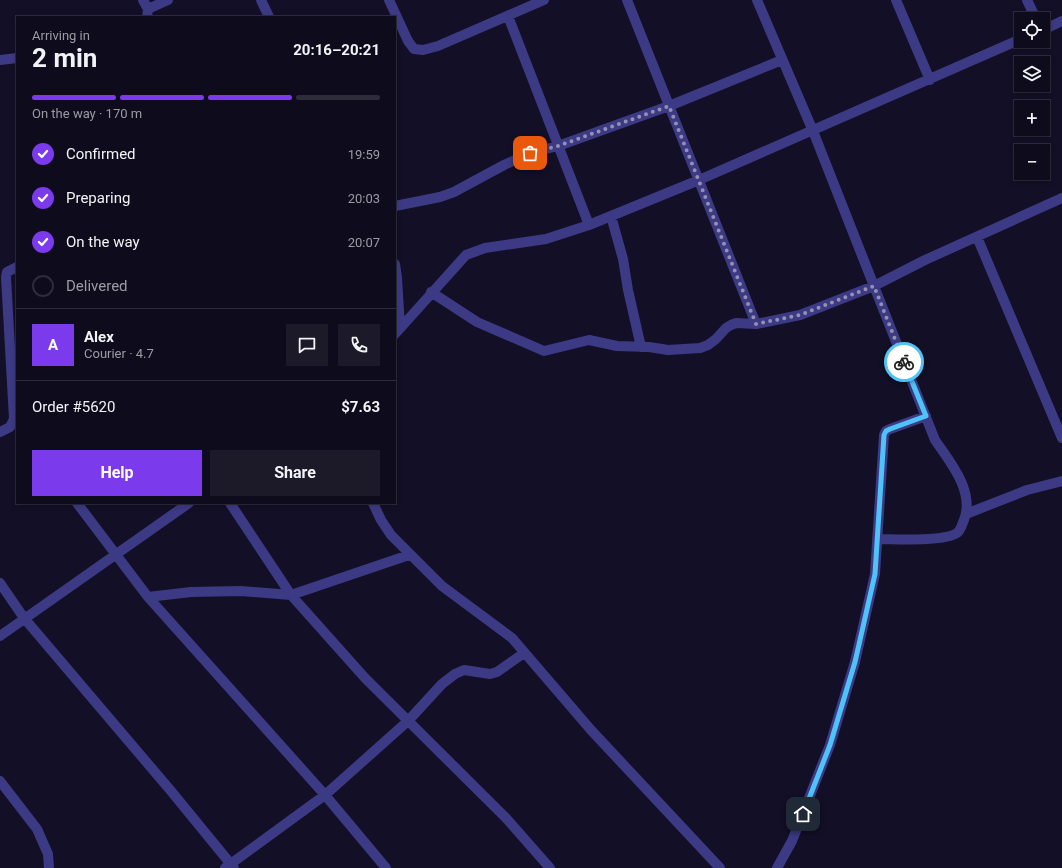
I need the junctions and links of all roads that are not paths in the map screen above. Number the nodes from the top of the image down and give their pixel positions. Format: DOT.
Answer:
graph roads {
  1 [pos="168,0"];
  2 [pos="261,0"];
  3 [pos="389,0"];
  4 [pos="544,0"];
  5 [pos="627,0"];
  6 [pos="757,0"];
  7 [pos="896,0"];
  8 [pos="1027,0"];
  9 [pos="146,9"];
  10 [pos="1033,12"];
  11 [pos="269,16"];
  12 [pos="508,16"];
  13 [pos="1062,21"];
  14 [pos="1050,27"];
  15 [pos="1014,42"];
  16 [pos="16,58"];
  17 [pos="0,60"];
  18 [pos="782,60"];
  19 [pos="930,80"];
  20 [pos="669,106"];
  21 [pos="813,131"];
  22 [pos="558,146"];
  23 [pos="699,180"];
  24 [pos="1062,198"];
  25 [pos="396,206"];
  26 [pos="611,216"];
  27 [pos="589,225"];
  28 [pos="977,237"];
  29 [pos="16,268"];
  30 [pos="396,271"];
  31 [pos="874,286"];
  32 [pos="431,292"];
  33 [pos="756,324"];
  34 [pos="398,331"];
  35 [pos="641,347"];
  36 [pos="14,364"];
  37 [pos="926,416"];
  38 [pos="16,421"];
  39 [pos="0,432"];
  40 [pos="1062,438"];
  41 [pos="1062,481"];
  42 [pos="78,504"];
  43 [pos="188,504"];
  44 [pos="231,504"];
  45 [pos="373,504"];
  46 [pos="966,514"];
  47 [pos="878,540"];
  48 [pos="116,554"];
  49 [pos="409,555"];
  50 [pos="0,583"];
  51 [pos="291,595"];
  52 [pos="148,597"];
  53 [pos="24,618"];
  54 [pos="0,636"];
  55 [pos="524,653"];
  56 [pos="408,721"];
  57 [pos="0,781"];
  58 [pos="325,795"];
  59 [pos="230,867"];
  60 [pos="49,868"];
  61 [pos="386,868"];
  62 [pos="550,868"];
  63 [pos="720,868"];
  64 [pos="777,868"];
  1 -- 9 [label="street"];
  2 -- 11 [label="street"];
  3 -- 12 [label="street"];
  4 -- 12 [label="street"];
  5 -- 20 [label="street"];
  6 -- 18 [label="street"];
  7 -- 19 [label="street"];
  8 -- 10 [label="street"];
  12 -- 22 [label="street"];
  13 -- 14 [label="street"];
  15 -- 19 [label="street"];
  16 -- 17 [label="street"];
  18 -- 20 [label="street"];
  18 -- 21 [label="street"];
  19 -- 21 [label="street"];
  20 -- 22 [label="street"];
  20 -- 23 [label="street"];
  21 -- 23 [label="street"];
  21 -- 31 [label="street"];
  22 -- 25 [label="street"];
  22 -- 27 [label="street"];
  23 -- 26 [label="street"];
  23 -- 33 [label="street"];
  24 -- 28 [label="street"];
  26 -- 27 [label="street"];
  26 -- 35 [label="street"];
  27 -- 32 [label="street"];
  28 -- 31 [label="street"];
  28 -- 40 [label="street"];
  29 -- 36 [label="street"];
  30 -- 34 [label="street"];
  31 -- 33 [label="street"];
  31 -- 37 [label="street"];
  32 -- 34 [label="street"];
  32 -- 35 [label="street"];
  33 -- 35 [label="street"];
  36 -- 38 [label="street"];
  37 -- 46 [label="street"];
  37 -- 47 [label="street"];
  38 -- 39 [label="street"];
  41 -- 46 [label="street"];
  42 -- 48 [label="street"];
  43 -- 48 [label="street"];
  44 -- 51 [label="street"];
  45 -- 49 [label="street"];
  46 -- 47 [label="street"];
  47 -- 64 [label="street"];
  48 -- 52 [label="street"];
  48 -- 53 [label="street"];
  49 -- 51 [label="street"];
  49 -- 55 [label="street"];
  50 -- 53 [label="street"];
  51 -- 52 [label="street"];
  51 -- 56 [label="street"];
  52 -- 58 [label="street"];
  53 -- 54 [label="street"];
  53 -- 59 [label="street"];
  55 -- 56 [label="street"];
  55 -- 63 [label="street"];
  56 -- 58 [label="street"];
  56 -- 62 [label="street"];
  57 -- 60 [label="street"];
  58 -- 59 [label="street"];
  58 -- 61 [label="street"];
}
